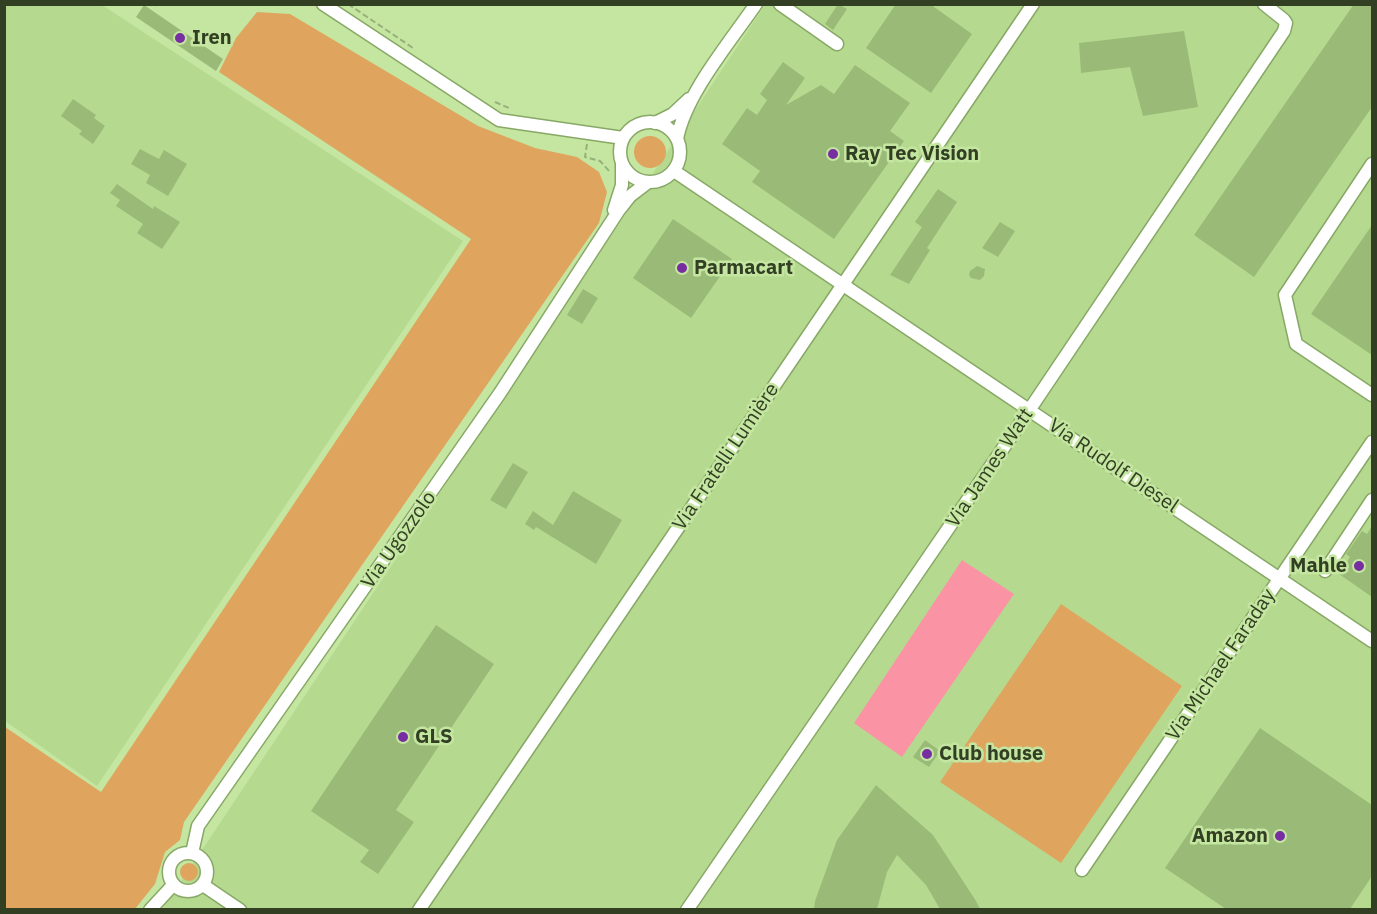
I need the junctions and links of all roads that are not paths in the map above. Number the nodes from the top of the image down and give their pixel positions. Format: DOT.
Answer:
graph roads {
  1 [pos="323,4"];
  2 [pos="756,4"];
  3 [pos="780,4"];
  4 [pos="1032,4"];
  5 [pos="1264,4"];
  6 [pos="837,44"];
  7 [pos="694,95"];
  8 [pos="655,123"];
  9 [pos="623,138"];
  10 [pos="677,139"];
  11 [pos="1372,164"];
  12 [pos="622,165"];
  13 [pos="674,171"];
  14 [pos="647,183"];
  15 [pos="608,226"];
  16 [pos="844,284"];
  17 [pos="1372,395"];
  18 [pos="1030,409"];
  19 [pos="1372,442"];
  20 [pos="1372,500"];
  21 [pos="1325,571"];
  22 [pos="1279,579"];
  23 [pos="1372,641"];
  24 [pos="192,853"];
  25 [pos="1082,870"];
  26 [pos="173,885"];
  27 [pos="203,885"];
  28 [pos="150,909"];
  29 [pos="240,909"];
  30 [pos="419,909"];
  31 [pos="687,909"];
  1 -- 9 [label="street"];
  2 -- 7 [label="street"];
  3 -- 6 [label="street"];
  4 -- 16 [label="street, Via Fratelli Lumière"];
  5 -- 18 [label="street, Via James Watt"];
  7 -- 8 [label="street"];
  7 -- 10 [label="street"];
  8 -- 9 [label="street"];
  8 -- 10 [label="street"];
  9 -- 12 [label="street"];
  10 -- 13 [label="street"];
  11 -- 17 [label="street"];
  12 -- 14 [label="street"];
  12 -- 15 [label="street, Via Ugozzolo"];
  13 -- 14 [label="street"];
  13 -- 16 [label="street, Via Rudolf Diesel"];
  14 -- 15 [label="street, Via Ugozzolo"];
  15 -- 24 [label="street, Via Ugozzolo"];
  16 -- 18 [label="street, Via Rudolf Diesel"];
  16 -- 30 [label="street, Via Fratelli Lumière"];
  18 -- 22 [label="street, Via Rudolf Diesel"];
  18 -- 31 [label="street, Via James Watt"];
  19 -- 22 [label="street, Via Michael Faraday"];
  20 -- 21 [label="street"];
  22 -- 23 [label="street, Via Rudolf Diesel"];
  22 -- 25 [label="street, Via Michael Faraday"];
  24 -- 26 [label="street"];
  24 -- 27 [label="street"];
  26 -- 27 [label="street"];
  26 -- 28 [label="street"];
  27 -- 29 [label="street"];
}
